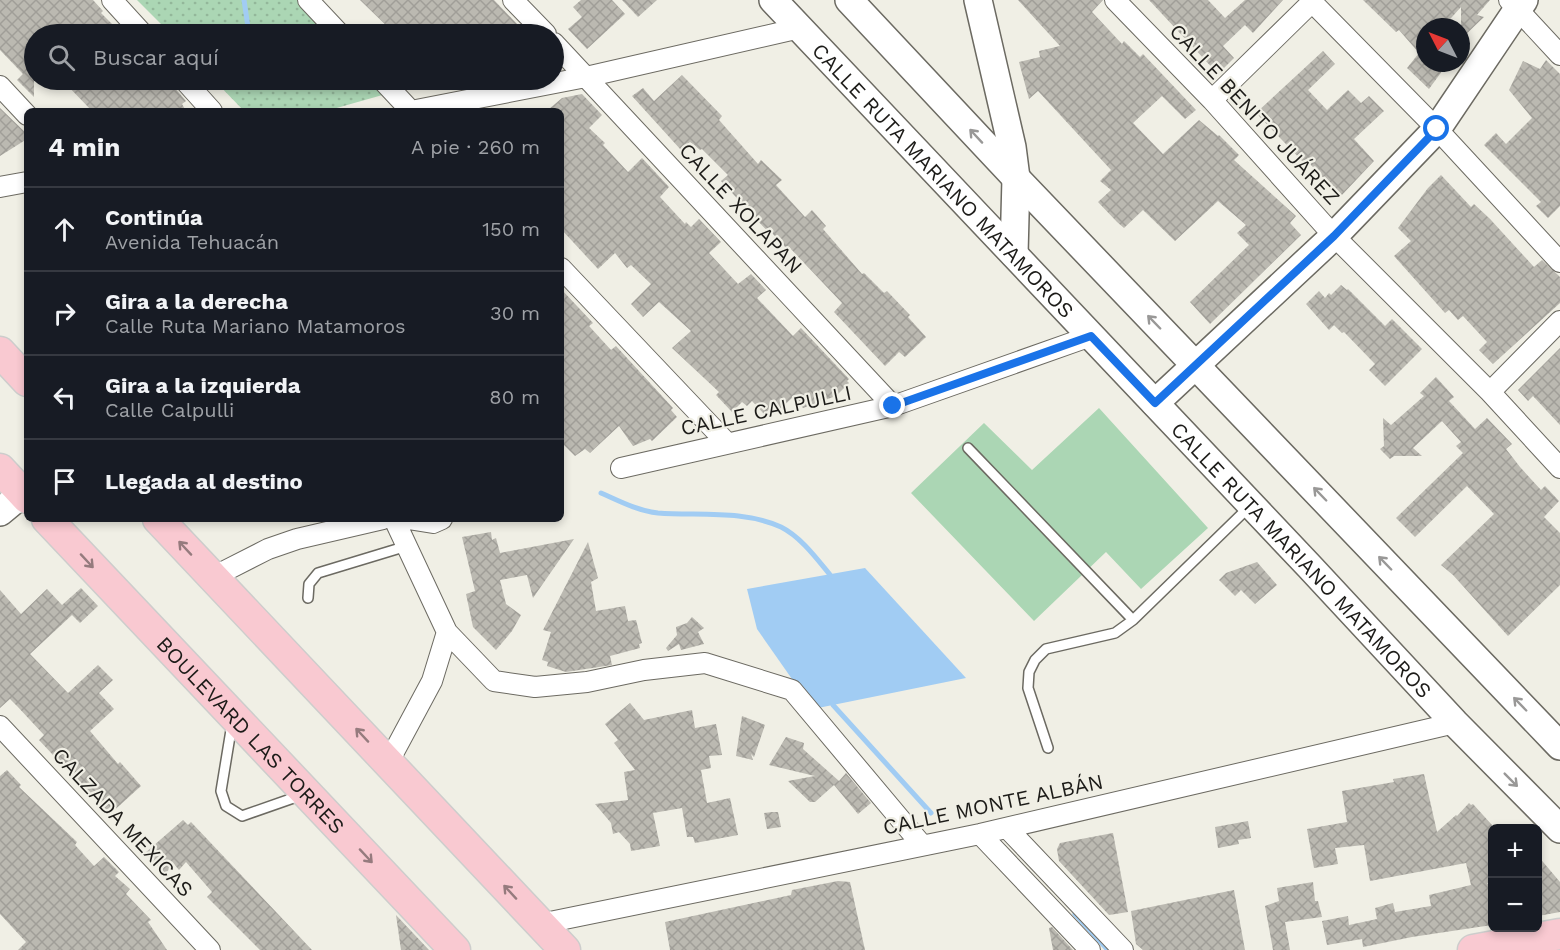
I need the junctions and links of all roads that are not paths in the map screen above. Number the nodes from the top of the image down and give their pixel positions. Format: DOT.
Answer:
graph roads {
  1 [pos="111,0"];
  2 [pos="308,0"];
  3 [pos="513,0"];
  4 [pos="773,0"];
  5 [pos="849,0"];
  6 [pos="978,0"];
  7 [pos="1115,0"];
  8 [pos="1313,1"];
  9 [pos="1517,3"];
  10 [pos="134,24"];
  11 [pos="331,24"];
  12 [pos="536,24"];
  13 [pos="800,28"];
  14 [pos="564,54"];
  15 [pos="1560,54"];
  16 [pos="586,78"];
  17 [pos="564,82"];
  18 [pos="0,86"];
  19 [pos="193,90"];
  20 [pos="391,90"];
  21 [pos="522,90"];
  22 [pos="1212,100"];
  23 [pos="209,108"];
  24 [pos="408,108"];
  25 [pos="427,108"];
  26 [pos="24,112"];
  27 [pos="1437,129"];
  28 [pos="1016,178"];
  29 [pos="24,183"];
  30 [pos="0,187"];
  31 [pos="1334,236"];
  32 [pos="1014,254"];
  33 [pos="1560,262"];
  34 [pos="564,271"];
  35 [pos="1560,321"];
  36 [pos="1091,336"];
  37 [pos="0,352"];
  38 [pos="1195,364"];
  39 [pos="24,378"];
  40 [pos="1490,392"];
  41 [pos="1155,403"];
  42 [pos="893,406"];
  43 [pos="727,443"];
  44 [pos="968,448"];
  45 [pos="621,468"];
  46 [pos="1560,468"];
  47 [pos="0,469"];
  48 [pos="24,495"];
  49 [pos="24,497"];
  50 [pos="1251,504"];
  51 [pos="0,512"];
  52 [pos="50,522"];
  53 [pos="161,522"];
  54 [pos="370,522"];
  55 [pos="395,522"];
  56 [pos="407,546"];
  57 [pos="213,577"];
  58 [pos="308,598"];
  59 [pos="1133,620"];
  60 [pos="447,632"];
  61 [pos="234,716"];
  62 [pos="1455,723"];
  63 [pos="0,726"];
  64 [pos="1560,746"];
  65 [pos="1048,748"];
  66 [pos="388,763"];
  67 [pos="307,793"];
  68 [pos="1007,828"];
  69 [pos="1560,829"];
  70 [pos="981,834"];
  71 [pos="922,845"];
  72 [pos="540,924"];
  73 [pos="1559,934"];
  74 [pos="210,950"];
  75 [pos="455,950"];
  76 [pos="565,950"];
  77 [pos="1090,950"];
  78 [pos="1123,950"];
  79 [pos="1473,950"];
  1 -- 10 [label="street"];
  2 -- 11 [label="street"];
  3 -- 12 [label="street"];
  4 -- 13 [label="main road, CALLE RUTA MARIANO MATAMOROS"];
  28 -- 5 [label="main road, one-way"];
  6 -- 28 [label="main road"];
  7 -- 22 [label="street, CALLE BENITO JUÁREZ"];
  8 -- 22 [label="street"];
  8 -- 27 [label="street"];
  9 -- 15 [label="street"];
  9 -- 27 [label="main road"];
  13 -- 16 [label="street"];
  13 -- 32 [label="main road, CALLE RUTA MARIANO MATAMOROS"];
  14 -- 16 [label="street, CALLE XOLAPAN"];
  16 -- 17 [label="street"];
  16 -- 42 [label="street, CALLE XOLAPAN"];
  18 -- 26 [label="street"];
  19 -- 23 [label="street"];
  20 -- 24 [label="street"];
  21 -- 25 [label="street"];
  22 -- 31 [label="street, CALLE BENITO JUÁREZ"];
  27 -- 31 [label="main road"];
  27 -- 33 [label="street"];
  28 -- 32 [label="main road"];
  38 -- 28 [label="main road, one-way"];
  29 -- 30 [label="street"];
  31 -- 38 [label="main road"];
  31 -- 40 [label="street, CALLE BENITO JUÁREZ"];
  32 -- 36 [label="main road, CALLE RUTA MARIANO MATAMOROS"];
  34 -- 43 [label="street"];
  35 -- 40 [label="street"];
  36 -- 41 [label="main road, CALLE RUTA MARIANO MATAMOROS"];
  36 -- 42 [label="street, CALLE CALPULLI"];
  37 -- 39 [label="main road"];
  38 -- 41 [label="main road"];
  64 -- 38 [label="main road, one-way"];
  40 -- 46 [label="street, CALLE BENITO JUÁREZ"];
  41 -- 50 [label="main road, CALLE RUTA MARIANO MATAMOROS"];
  42 -- 43 [label="street, CALLE CALPULLI"];
  43 -- 45 [label="street, CALLE CALPULLI"];
  44 -- 59 [label="lane"];
  47 -- 48 [label="main road"];
  49 -- 51 [label="main road"];
  50 -- 59 [label="lane"];
  50 -- 62 [label="main road, CALLE RUTA MARIANO MATAMOROS"];
  52 -- 61 [label="main road, BOULEVARD LAS TORRES, one-way"];
  57 -- 53 [label="main road, one-way"];
  54 -- 57 [label="street"];
  55 -- 56 [label="street"];
  56 -- 58 [label="lane"];
  56 -- 60 [label="street"];
  66 -- 57 [label="main road, one-way"];
  59 -- 65 [label="lane"];
  60 -- 66 [label="street"];
  60 -- 71 [label="street"];
  61 -- 67 [label="main road, BOULEVARD LAS TORRES"];
  61 -- 67 [label="lane"];
  62 -- 68 [label="street, CALLE MONTE ALBÁN"];
  62 -- 69 [label="main road, CALLE RUTA MARIANO MATAMOROS, one-way"];
  63 -- 74 [label="street, CALZADA MEXICAS"];
  72 -- 66 [label="main road, one-way"];
  67 -- 75 [label="main road, BOULEVARD LAS TORRES, one-way"];
  68 -- 70 [label="street, CALLE MONTE ALBÁN"];
  68 -- 78 [label="street"];
  70 -- 71 [label="street, CALLE MONTE ALBÁN"];
  70 -- 77 [label="street"];
  71 -- 72 [label="street, CALLE MONTE ALBÁN"];
  72 -- 76 [label="main road"];
  73 -- 79 [label="main road"];
}
